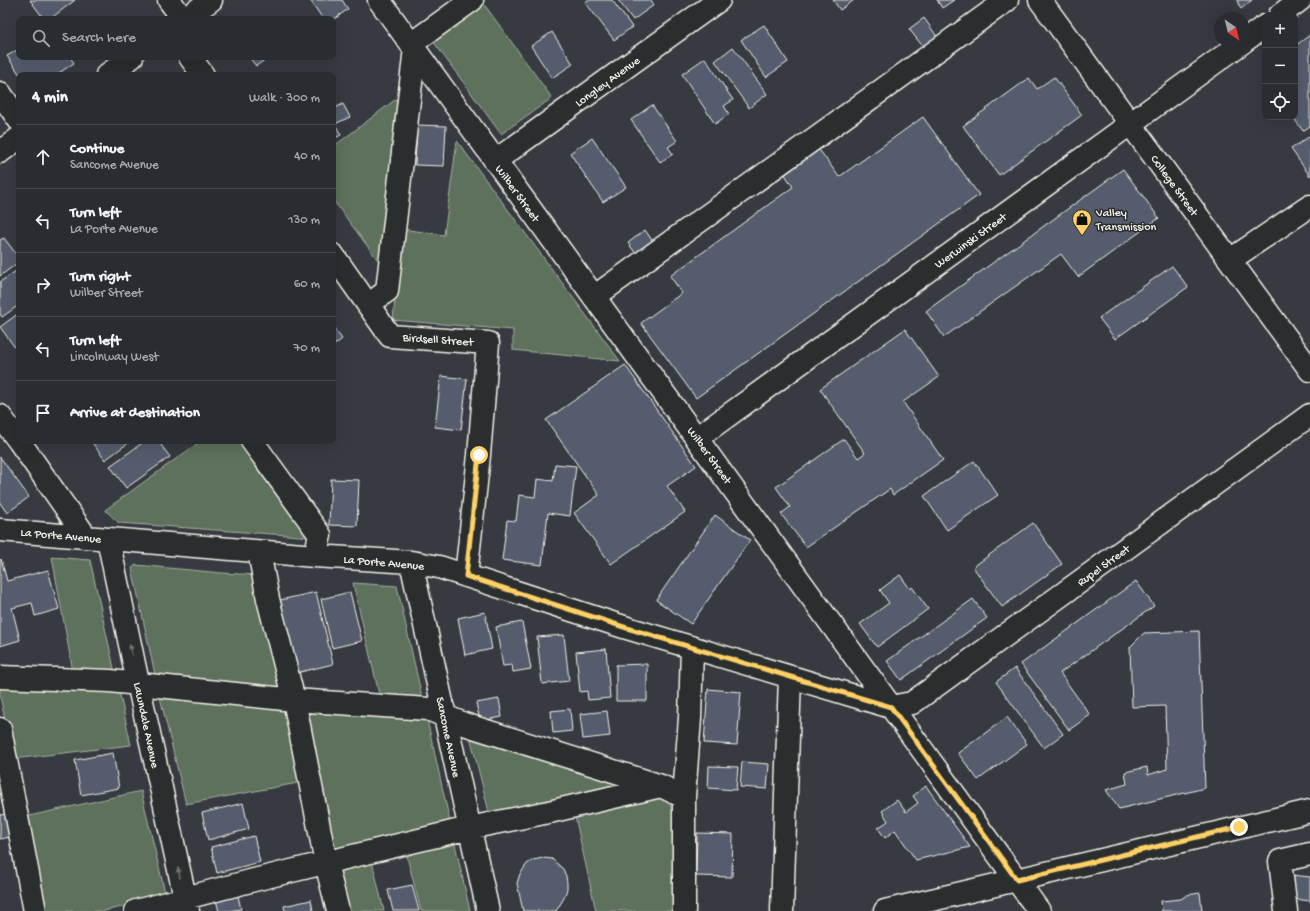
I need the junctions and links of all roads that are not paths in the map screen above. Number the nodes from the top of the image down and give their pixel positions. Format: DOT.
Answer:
graph roads {
  1 [pos="169,0"];
  2 [pos="211,0"];
  3 [pos="379,0"];
  4 [pos="472,0"];
  5 [pos="719,0"];
  6 [pos="1007,0"];
  7 [pos="1040,0"];
  8 [pos="1300,0"];
  9 [pos="1284,12"];
  10 [pos="182,16"];
  11 [pos="188,16"];
  12 [pos="1262,28"];
  13 [pos="1250,37"];
  14 [pos="413,46"];
  15 [pos="1235,48"];
  16 [pos="128,60"];
  17 [pos="192,60"];
  18 [pos="111,72"];
  19 [pos="201,72"];
  20 [pos="0,93"];
  21 [pos="16,116"];
  22 [pos="1131,124"];
  23 [pos="16,140"];
  24 [pos="0,152"];
  25 [pos="495,161"];
  26 [pos="1310,206"];
  27 [pos="336,259"];
  28 [pos="1230,260"];
  29 [pos="594,297"];
  30 [pos="368,305"];
  31 [pos="1310,370"];
  32 [pos="1310,415"];
  33 [pos="0,416"];
  34 [pos="16,437"];
  35 [pos="697,438"];
  36 [pos="21,444"];
  37 [pos="254,444"];
  38 [pos="0,530"];
  39 [pos="86,537"];
  40 [pos="108,539"];
  41 [pos="259,552"];
  42 [pos="315,556"];
  43 [pos="411,562"];
  44 [pos="466,576"];
  45 [pos="692,648"];
  46 [pos="0,676"];
  47 [pos="790,677"];
  48 [pos="138,683"];
  49 [pos="294,700"];
  50 [pos="891,707"];
  51 [pos="445,716"];
  52 [pos="0,728"];
  53 [pos="661,786"];
  54 [pos="684,797"];
  55 [pos="1309,814"];
  56 [pos="470,828"];
  57 [pos="1310,854"];
  58 [pos="326,863"];
  59 [pos="1017,880"];
  60 [pos="186,905"];
  61 [pos="35,911"];
  62 [pos="136,911"];
  63 [pos="338,911"];
  64 [pos="488,911"];
  65 [pos="684,911"];
  66 [pos="782,911"];
  67 [pos="885,911"];
  68 [pos="1039,911"];
  69 [pos="1286,911"];
  1 -- 10 [label="street"];
  2 -- 11 [label="street"];
  3 -- 14 [label="street, Wilber Street"];
  4 -- 14 [label="street"];
  5 -- 25 [label="street, Longley Avenue"];
  6 -- 29 [label="street"];
  7 -- 22 [label="street, College Street"];
  8 -- 9 [label="street"];
  12 -- 13 [label="street, Werwinski Street"];
  14 -- 25 [label="street, Wilber Street"];
  14 -- 30 [label="street"];
  15 -- 22 [label="street, Werwinski Street"];
  16 -- 18 [label="street"];
  17 -- 19 [label="street"];
  20 -- 21 [label="street"];
  22 -- 28 [label="street, College Street"];
  22 -- 35 [label="street, Werwinski Street"];
  23 -- 24 [label="street"];
  25 -- 29 [label="street, Wilber Street"];
  26 -- 28 [label="street"];
  27 -- 30 [label="street, Birdsell Street"];
  28 -- 31 [label="street, College Street"];
  29 -- 35 [label="street, Wilber Street"];
  30 -- 44 [label="street, Birdsell Street"];
  32 -- 50 [label="street, Rupel Street"];
  33 -- 34 [label="street"];
  35 -- 50 [label="street, Wilber Street"];
  36 -- 39 [label="street"];
  37 -- 42 [label="street"];
  38 -- 39 [label="street, La Porte Avenue"];
  39 -- 40 [label="street, La Porte Avenue"];
  40 -- 41 [label="street, La Porte Avenue"];
  48 -- 40 [label="street, Lawndale Avenue, one-way"];
  41 -- 42 [label="street, La Porte Avenue"];
  41 -- 49 [label="street"];
  42 -- 43 [label="street, La Porte Avenue"];
  43 -- 44 [label="street, La Porte Avenue"];
  43 -- 51 [label="street, Sancome Avenue"];
  44 -- 45 [label="street, La Porte Avenue"];
  45 -- 47 [label="street, La Porte Avenue"];
  45 -- 54 [label="street"];
  46 -- 48 [label="street"];
  47 -- 50 [label="street, La Porte Avenue"];
  47 -- 66 [label="street"];
  48 -- 49 [label="street"];
  60 -- 48 [label="street, Lawndale Avenue, one-way"];
  49 -- 51 [label="street"];
  49 -- 58 [label="street"];
  50 -- 59 [label="street, Wilber Street"];
  51 -- 53 [label="street"];
  51 -- 56 [label="street, Sancome Avenue"];
  52 -- 61 [label="street"];
  53 -- 54 [label="street"];
  53 -- 56 [label="street"];
  54 -- 65 [label="street"];
  55 -- 59 [label="street"];
  56 -- 58 [label="street"];
  56 -- 64 [label="street, Sancome Avenue"];
  57 -- 69 [label="street"];
  58 -- 60 [label="street"];
  58 -- 63 [label="street"];
  59 -- 67 [label="street"];
  59 -- 68 [label="street, Wilber Street"];
  60 -- 62 [label="street"];
}
